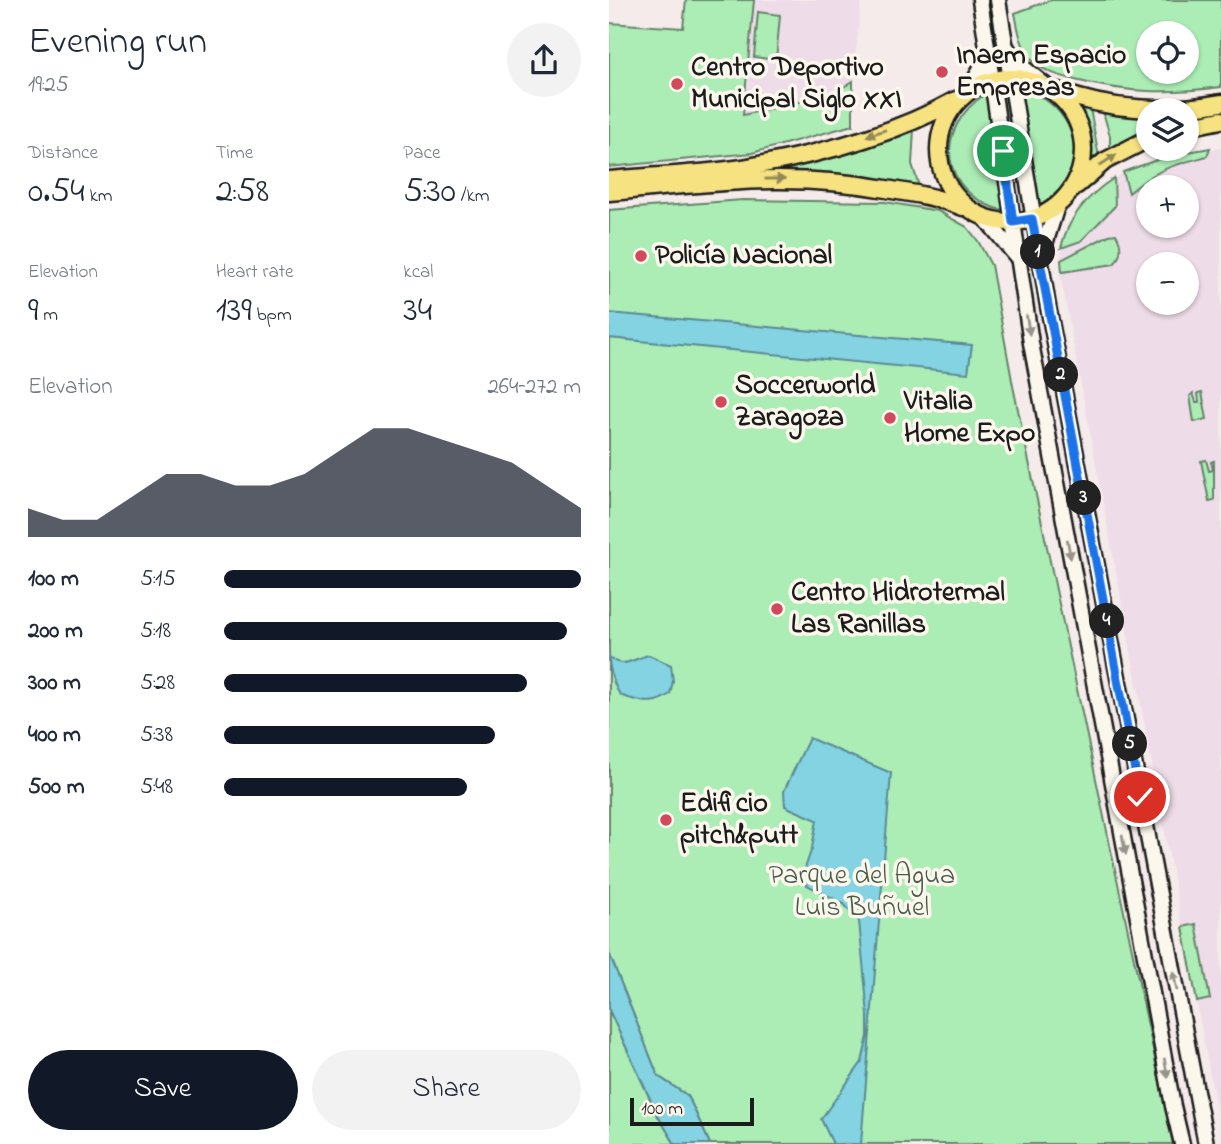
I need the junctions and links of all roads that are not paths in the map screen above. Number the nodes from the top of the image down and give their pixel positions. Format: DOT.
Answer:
graph roads {
  1 [pos="980,0"];
  2 [pos="998,0"];
  3 [pos="1005,46"];
  4 [pos="988,51"];
  5 [pos="1010,77"];
  6 [pos="992,80"];
  7 [pos="1046,86"];
  8 [pos="965,93"];
  9 [pos="1221,103"];
  10 [pos="1221,120"];
  11 [pos="1199,125"];
  12 [pos="1136,145"];
  13 [pos="609,180"];
  14 [pos="1072,188"];
  15 [pos="609,191"];
  16 [pos="1057,206"];
  17 [pos="978,214"];
  18 [pos="1032,219"];
  19 [pos="1013,222"];
  20 [pos="1017,258"];
  21 [pos="1040,262"];
  22 [pos="1182,1144"];
  23 [pos="1206,1144"];
  1 -- 4 [label="main road"];
  2 -- 3 [label="main road"];
  3 -- 5 [label="main road"];
  3 -- 7 [label="main road"];
  4 -- 6 [label="main road"];
  4 -- 8 [label="main road"];
  5 -- 6 [label="main road"];
  5 -- 7 [label="main road"];
  5 -- 18 [label="main road"];
  6 -- 8 [label="main road"];
  6 -- 19 [label="main road"];
  7 -- 9 [label="main road"];
  7 -- 14 [label="main road"];
  8 -- 13 [label="main road, one-way"];
  8 -- 17 [label="main road"];
  10 -- 11 [label="main road"];
  14 -- 12 [label="main road, one-way"];
  14 -- 16 [label="main road"];
  15 -- 17 [label="main road, one-way"];
  16 -- 18 [label="main road"];
  16 -- 21 [label="main road"];
  17 -- 19 [label="main road"];
  17 -- 20 [label="main road"];
  18 -- 19 [label="main road"];
  18 -- 21 [label="main road"];
  19 -- 20 [label="main road"];
  20 -- 22 [label="main road, one-way"];
  23 -- 21 [label="main road, one-way"];
}
